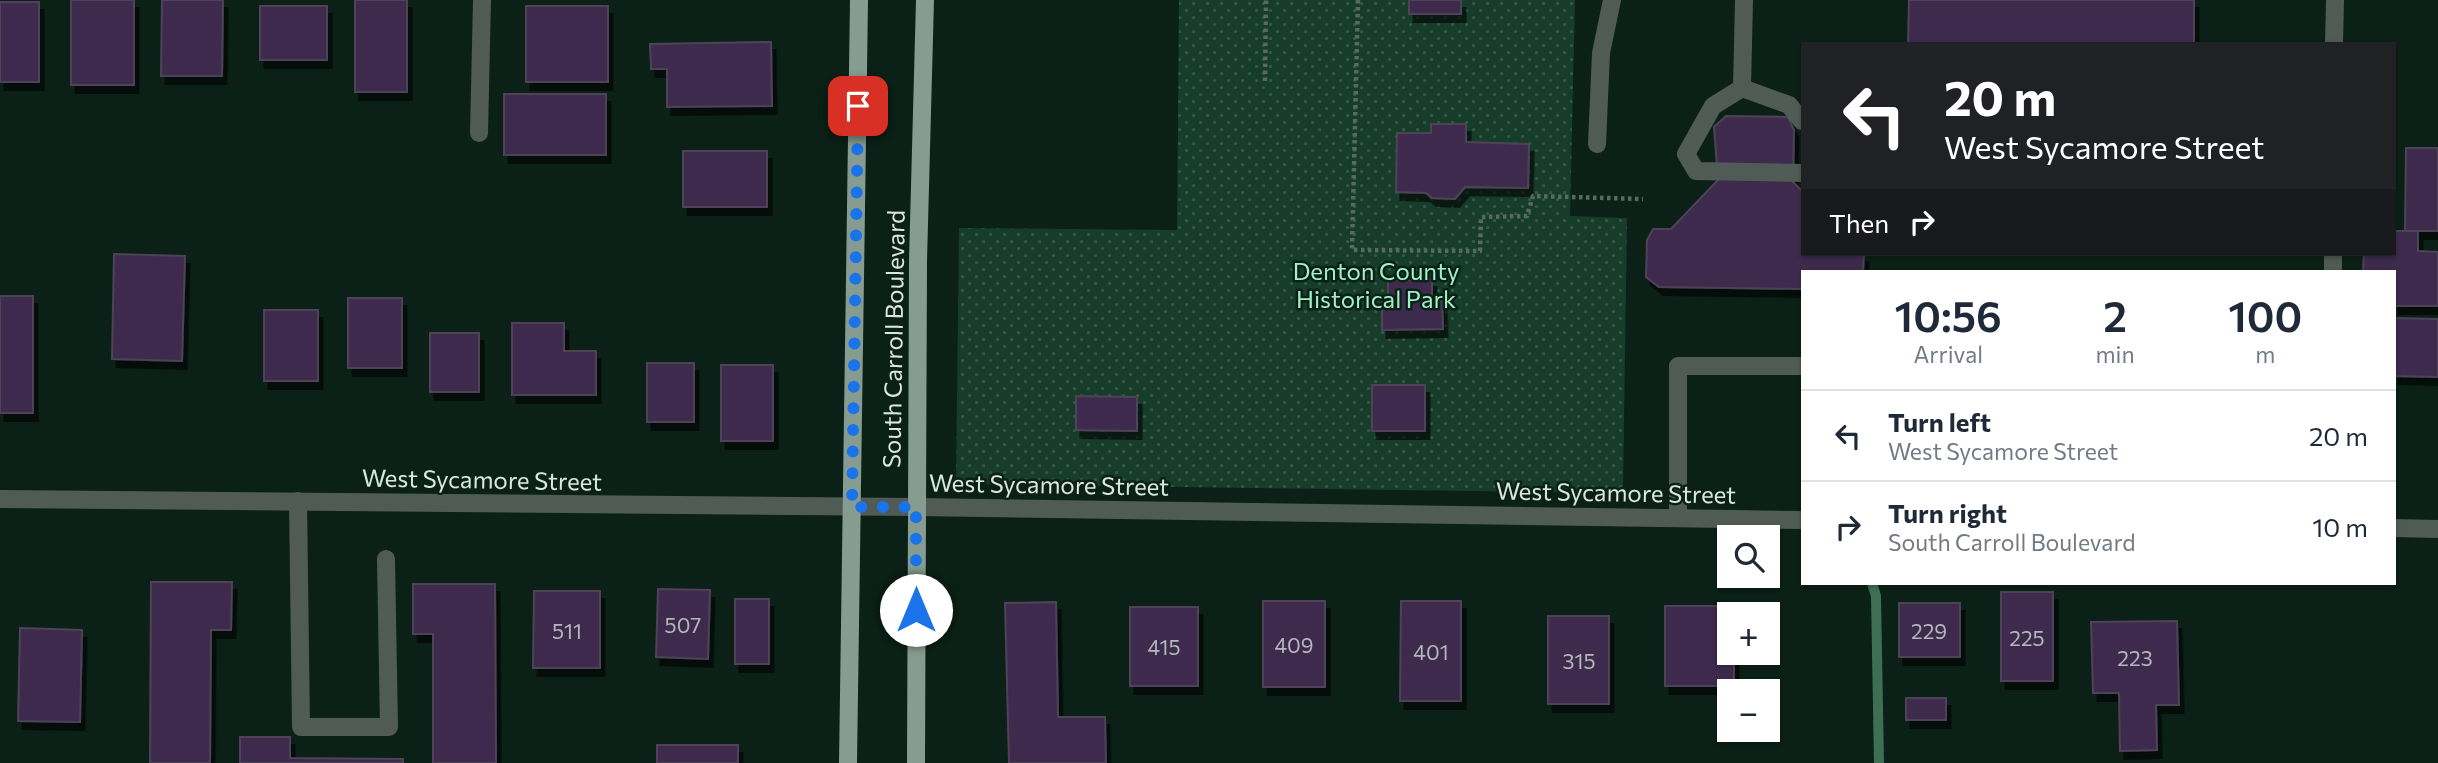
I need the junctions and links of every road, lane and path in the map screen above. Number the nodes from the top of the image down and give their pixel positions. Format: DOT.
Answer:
graph roads {
  1 [pos="482,0"];
  2 [pos="859,0"];
  3 [pos="925,0"];
  4 [pos="1266,0"];
  5 [pos="1359,0"];
  6 [pos="1612,0"];
  7 [pos="1744,0"];
  8 [pos="2335,0"];
  9 [pos="2334,42"];
  10 [pos="1265,81"];
  11 [pos="1742,88"];
  12 [pos="1801,120"];
  13 [pos="479,133"];
  14 [pos="1597,144"];
  15 [pos="1801,173"];
  16 [pos="1643,199"];
  17 [pos="1801,366"];
  18 [pos="0,499"];
  19 [pos="298,501"];
  20 [pos="852,507"];
  21 [pos="916,507"];
  22 [pos="1678,518"];
  23 [pos="1801,520"];
  24 [pos="2396,528"];
  25 [pos="2438,529"];
  26 [pos="386,559"];
  27 [pos="848,763"];
  28 [pos="916,763"];
  1 -- 13 [label="street"];
  2 -- 20 [label="main road, South Carroll Boulevard"];
  3 -- 21 [label="main road, South Carroll Boulevard"];
  4 -- 10 [label="path"];
  5 -- 16 [label="path"];
  6 -- 14 [label="street"];
  7 -- 11 [label="street"];
  8 -- 9 [label="street"];
  11 -- 12 [label="street"];
  11 -- 15 [label="street"];
  17 -- 22 [label="street"];
  18 -- 19 [label="street, West Sycamore Street"];
  19 -- 20 [label="street, West Sycamore Street"];
  19 -- 26 [label="street"];
  20 -- 21 [label="street, West Sycamore Street"];
  20 -- 27 [label="main road, South Carroll Boulevard"];
  21 -- 22 [label="street, West Sycamore Street"];
  21 -- 28 [label="main road, South Carroll Boulevard"];
  22 -- 23 [label="street, West Sycamore Street"];
  24 -- 25 [label="street"];
}
